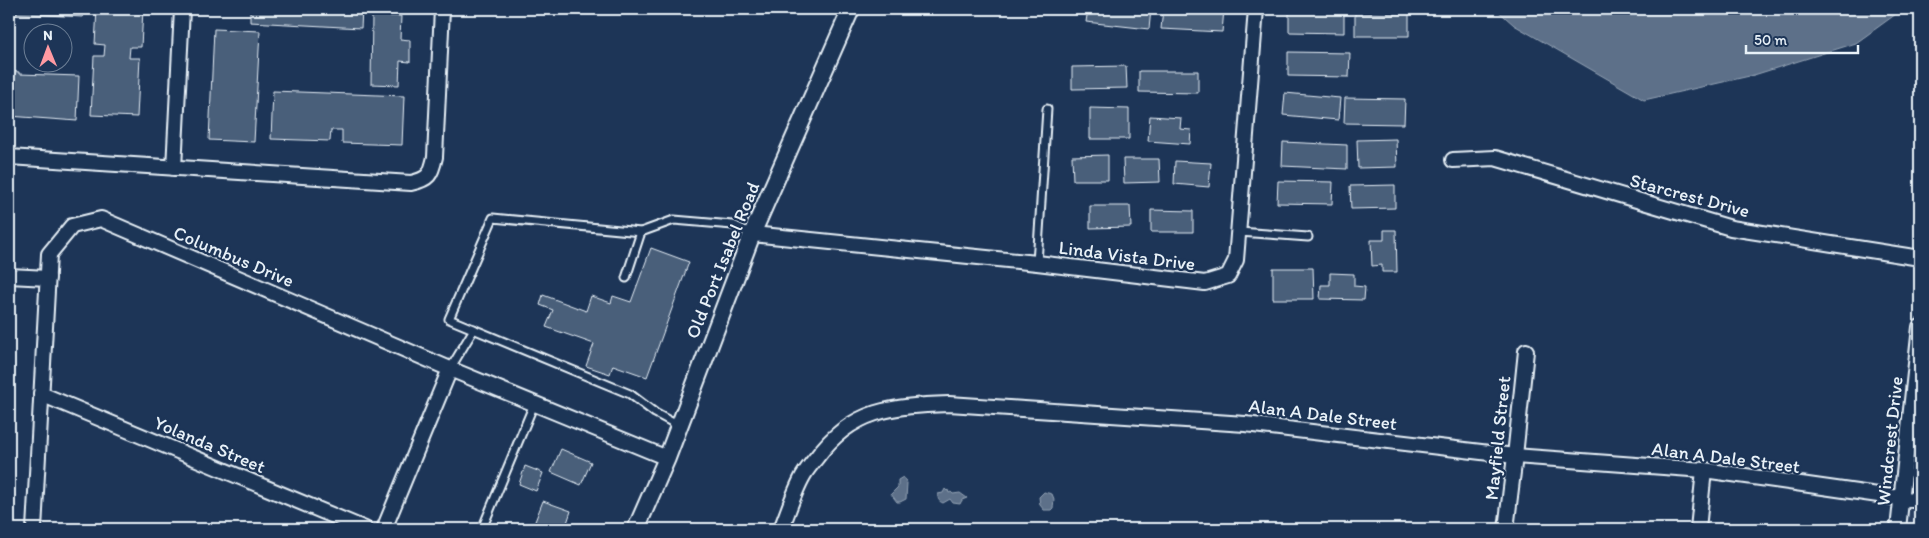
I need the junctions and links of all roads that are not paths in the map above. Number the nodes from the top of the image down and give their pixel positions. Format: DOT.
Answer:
graph roads {
  1 [pos="182,9"];
  2 [pos="442,9"];
  3 [pos="851,9"];
  4 [pos="1256,9"];
  5 [pos="1046,109"];
  6 [pos="9,157"];
  7 [pos="1453,160"];
  8 [pos="174,168"];
  9 [pos="641,232"];
  10 [pos="1238,232"];
  11 [pos="752,234"];
  12 [pos="1308,237"];
  13 [pos="1920,258"];
  14 [pos="1037,263"];
  15 [pos="9,276"];
  16 [pos="48,278"];
  17 [pos="626,278"];
  18 [pos="1920,327"];
  19 [pos="474,329"];
  20 [pos="1526,351"];
  21 [pos="450,369"];
  22 [pos="41,394"];
  23 [pos="534,404"];
  24 [pos="679,426"];
  25 [pos="1515,456"];
  26 [pos="667,458"];
  27 [pos="1704,470"];
  28 [pos="1901,499"];
  29 [pos="1920,501"];
  30 [pos="34,529"];
  31 [pos="365,529"];
  32 [pos="384,529"];
  33 [pos="482,529"];
  34 [pos="636,529"];
  35 [pos="781,529"];
  36 [pos="1506,529"];
  37 [pos="1698,529"];
  38 [pos="1898,529"];
  1 -- 8 [label="street"];
  2 -- 8 [label="street"];
  3 -- 11 [label="street, Old Port Isabel Road"];
  4 -- 10 [label="street, Linda Vista Drive"];
  5 -- 14 [label="lane"];
  6 -- 8 [label="street"];
  7 -- 13 [label="street, Starcrest Drive"];
  9 -- 11 [label="lane"];
  9 -- 17 [label="lane"];
  9 -- 19 [label="lane"];
  10 -- 12 [label="lane"];
  10 -- 14 [label="street, Linda Vista Drive"];
  11 -- 14 [label="street, Linda Vista Drive"];
  11 -- 24 [label="street, Old Port Isabel Road"];
  15 -- 16 [label="street"];
  16 -- 21 [label="street, Columbus Drive"];
  16 -- 22 [label="street, Columbus Drive"];
  18 -- 28 [label="street, Windcrest Drive"];
  19 -- 21 [label="lane"];
  19 -- 24 [label="lane"];
  20 -- 25 [label="street, Mayfield Street"];
  21 -- 23 [label="street, Columbus Drive"];
  21 -- 32 [label="street"];
  22 -- 30 [label="street, Columbus Drive"];
  22 -- 31 [label="street, Yolanda Street"];
  23 -- 26 [label="street, Columbus Drive"];
  23 -- 33 [label="lane"];
  24 -- 26 [label="street, Old Port Isabel Road"];
  25 -- 27 [label="street, Alan A Dale Street"];
  25 -- 35 [label="street, Alan A Dale Street"];
  25 -- 36 [label="street, Mayfield Street"];
  26 -- 34 [label="street, Old Port Isabel Road"];
  27 -- 28 [label="street, Alan A Dale Street"];
  27 -- 37 [label="street"];
  28 -- 29 [label="street, Alan A Dale Street"];
  28 -- 38 [label="street, Windcrest Drive"];
}
